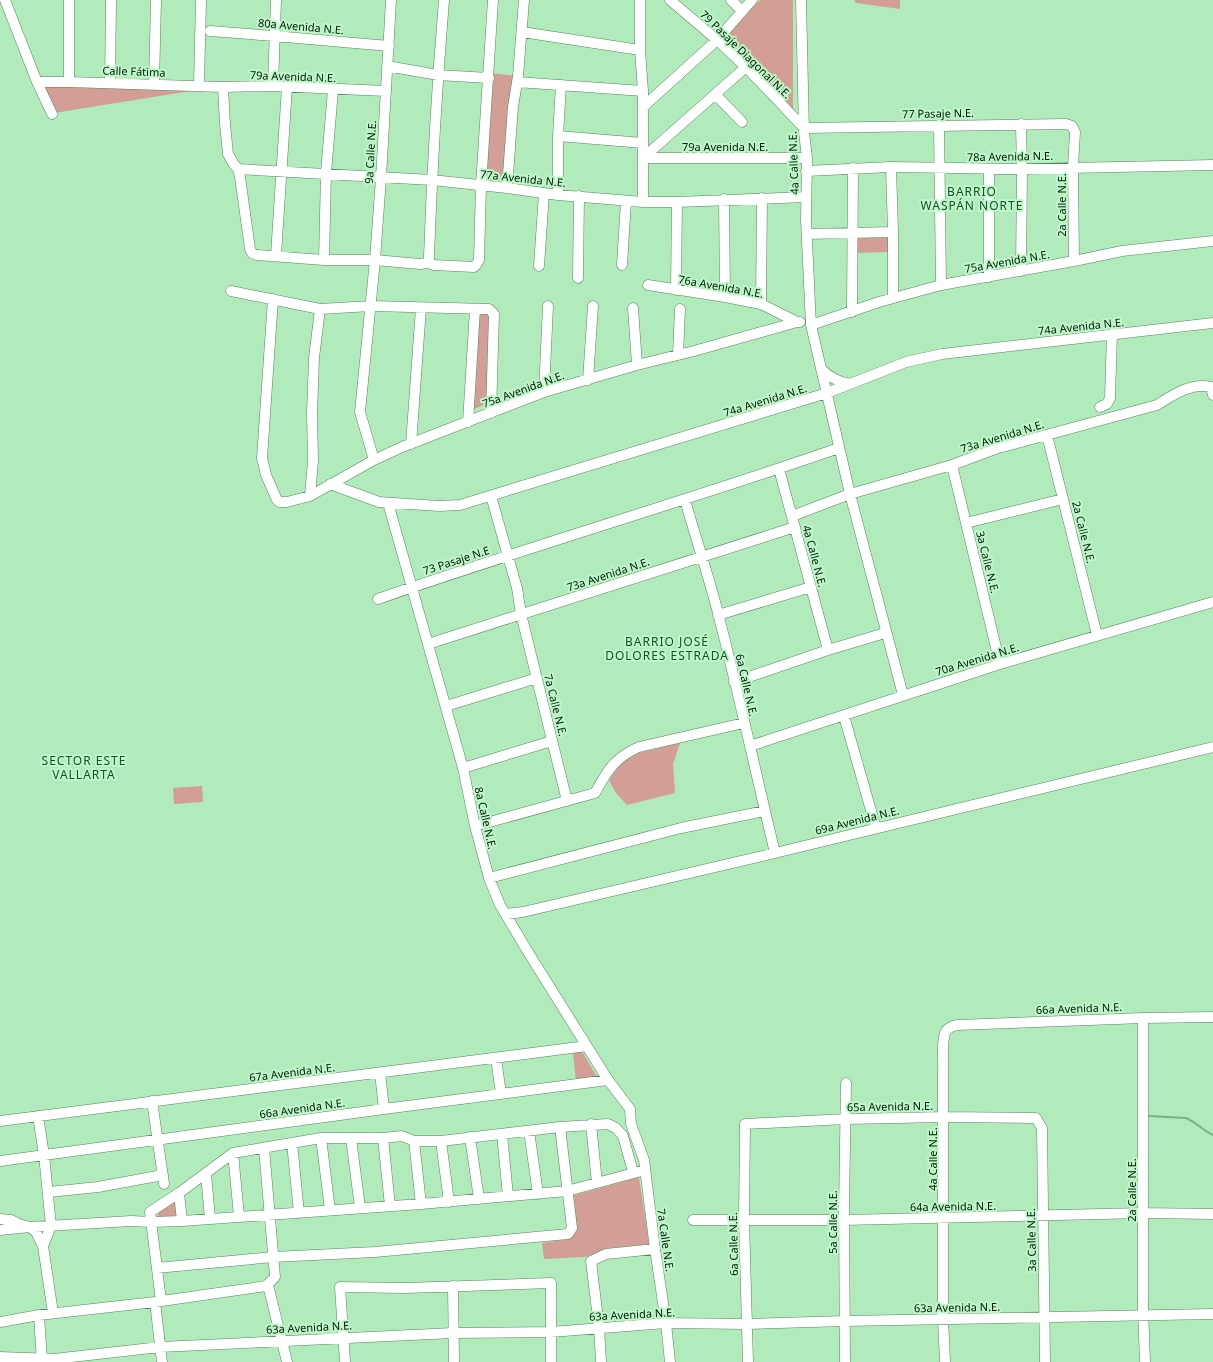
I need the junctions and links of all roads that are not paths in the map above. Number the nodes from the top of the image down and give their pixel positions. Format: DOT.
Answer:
graph roads {
  1 [pos="5,0"];
  2 [pos="69,0"];
  3 [pos="111,0"];
  4 [pos="156,0"];
  5 [pos="201,0"];
  6 [pos="276,0"];
  7 [pos="391,0"];
  8 [pos="444,0"];
  9 [pos="493,0"];
  10 [pos="524,0"];
  11 [pos="640,0"];
  12 [pos="670,0"];
  13 [pos="731,0"];
  14 [pos="752,0"];
  15 [pos="801,0"];
  16 [pos="742,11"];
  17 [pos="210,31"];
  18 [pos="522,32"];
  19 [pos="274,36"];
  20 [pos="717,40"];
  21 [pos="389,46"];
  22 [pos="640,50"];
  23 [pos="387,66"];
  24 [pos="746,67"];
  25 [pos="438,75"];
  26 [pos="489,78"];
  27 [pos="37,82"];
  28 [pos="69,82"];
  29 [pos="517,82"];
  30 [pos="110,83"];
  31 [pos="154,84"];
  32 [pos="199,85"];
  33 [pos="561,85"];
  34 [pos="273,86"];
  35 [pos="223,87"];
  36 [pos="287,87"];
  37 [pos="333,90"];
  38 [pos="386,91"];
  39 [pos="642,92"];
  40 [pos="715,94"];
  41 [pos="642,107"];
  42 [pos="52,114"];
  43 [pos="742,122"];
  44 [pos="1021,124"];
  45 [pos="939,125"];
  46 [pos="1072,126"];
  47 [pos="804,128"];
  48 [pos="558,136"];
  49 [pos="643,144"];
  50 [pos="643,158"];
  51 [pos="806,158"];
  52 [pos="1213,165"];
  53 [pos="1073,167"];
  54 [pos="853,168"];
  55 [pos="891,168"];
  56 [pos="940,168"];
  57 [pos="238,169"];
  58 [pos="989,169"];
  59 [pos="1022,169"];
  60 [pos="282,171"];
  61 [pos="806,171"];
  62 [pos="326,173"];
  63 [pos="381,178"];
  64 [pos="432,180"];
  65 [pos="481,186"];
  66 [pos="507,188"];
  67 [pos="544,193"];
  68 [pos="558,195"];
  69 [pos="580,196"];
  70 [pos="806,197"];
  71 [pos="762,198"];
  72 [pos="724,199"];
  73 [pos="626,201"];
  74 [pos="643,202"];
  75 [pos="676,202"];
  76 [pos="893,232"];
  77 [pos="853,233"];
  78 [pos="807,234"];
  79 [pos="1213,241"];
  80 [pos="276,255"];
  81 [pos="324,260"];
  82 [pos="375,260"];
  83 [pos="1074,261"];
  84 [pos="428,263"];
  85 [pos="622,265"];
  86 [pos="539,266"];
  87 [pos="1021,270"];
  88 [pos="989,277"];
  89 [pos="578,278"];
  90 [pos="648,285"];
  91 [pos="941,285"];
  92 [pos="676,290"];
  93 [pos="231,291"];
  94 [pos="725,297"];
  95 [pos="893,298"];
  96 [pos="273,299"];
  97 [pos="372,301"];
  98 [pos="762,304"];
  99 [pos="548,306"];
  100 [pos="593,306"];
  101 [pos="421,308"];
  102 [pos="633,308"];
  103 [pos="320,309"];
  104 [pos="475,309"];
  105 [pos="680,309"];
  106 [pos="852,312"];
  107 [pos="795,323"];
  108 [pos="811,323"];
  109 [pos="1213,323"];
  110 [pos="1112,334"];
  111 [pos="678,355"];
  112 [pos="637,365"];
  113 [pos="821,369"];
  114 [pos="588,380"];
  115 [pos="854,383"];
  116 [pos="544,392"];
  117 [pos="827,394"];
  118 [pos="1213,395"];
  119 [pos="1100,407"];
  120 [pos="491,413"];
  121 [pos="468,422"];
  122 [pos="1047,435"];
  123 [pos="411,444"];
  124 [pos="839,448"];
  125 [pos="374,460"];
  126 [pos="952,464"];
  127 [pos="779,468"];
  128 [pos="330,484"];
  129 [pos="850,494"];
  130 [pos="310,496"];
  131 [pos="491,496"];
  132 [pos="1063,499"];
  133 [pos="685,500"];
  134 [pos="388,503"];
  135 [pos="792,516"];
  136 [pos="966,523"];
  137 [pos="795,527"];
  138 [pos="508,555"];
  139 [pos="702,557"];
  140 [pos="411,587"];
  141 [pos="811,587"];
  142 [pos="378,599"];
  143 [pos="1213,602"];
  144 [pos="521,614"];
  145 [pos="718,615"];
  146 [pos="885,633"];
  147 [pos="1098,635"];
  148 [pos="428,644"];
  149 [pos="828,650"];
  150 [pos="1000,664"];
  151 [pos="537,678"];
  152 [pos="734,682"];
  153 [pos="903,695"];
  154 [pos="446,706"];
  155 [pos="844,716"];
  156 [pos="744,723"];
  157 [pos="552,742"];
  158 [pos="750,746"];
  159 [pos="1213,747"];
  160 [pos="463,768"];
  161 [pos="567,802"];
  162 [pos="765,811"];
  163 [pos="475,826"];
  164 [pos="876,828"];
  165 [pos="774,853"];
  166 [pos="488,878"];
  167 [pos="507,914"];
  168 [pos="1142,1018"];
  169 [pos="1213,1018"];
  170 [pos="948,1029"];
  171 [pos="587,1046"];
  172 [pos="496,1058"];
  173 [pos="380,1073"];
  174 [pos="608,1080"];
  175 [pos="846,1083"];
  176 [pos="501,1094"];
  177 [pos="152,1101"];
  178 [pos="384,1109"];
  179 [pos="38,1116"];
  180 [pos="944,1117"];
  181 [pos="1036,1118"];
  182 [pos="846,1119"];
  183 [pos="0,1121"];
  184 [pos="591,1124"];
  185 [pos="630,1124"];
  186 [pos="745,1124"];
  187 [pos="560,1127"];
  188 [pos="529,1131"];
  189 [pos="502,1134"];
  190 [pos="470,1137"];
  191 [pos="321,1138"];
  192 [pos="351,1138"];
  193 [pos="383,1138"];
  194 [pos="157,1139"];
  195 [pos="414,1141"];
  196 [pos="441,1141"];
  197 [pos="292,1143"];
  198 [pos="264,1148"];
  199 [pos="233,1153"];
  200 [pos="44,1155"];
  201 [pos="0,1161"];
  202 [pos="645,1170"];
  203 [pos="633,1172"];
  204 [pos="206,1174"];
  205 [pos="597,1183"];
  206 [pos="567,1191"];
  207 [pos="49,1192"];
  208 [pos="179,1193"];
  209 [pos="538,1194"];
  210 [pos="508,1196"];
  211 [pos="479,1199"];
  212 [pos="449,1202"];
  213 [pos="421,1204"];
  214 [pos="390,1206"];
  215 [pos="360,1208"];
  216 [pos="330,1210"];
  217 [pos="299,1213"];
  218 [pos="1143,1213"];
  219 [pos="1213,1214"];
  220 [pos="269,1215"];
  221 [pos="239,1216"];
  222 [pos="1043,1216"];
  223 [pos="150,1217"];
  224 [pos="944,1218"];
  225 [pos="0,1219"];
  226 [pos="210,1219"];
  227 [pos="693,1220"];
  228 [pos="744,1220"];
  229 [pos="844,1220"];
  230 [pos="51,1221"];
  231 [pos="182,1221"];
  232 [pos="30,1227"];
  233 [pos="0,1230"];
  234 [pos="43,1246"];
  235 [pos="654,1249"];
  236 [pos="273,1257"];
  237 [pos="157,1268"];
  238 [pos="266,1286"];
  239 [pos="453,1286"];
  240 [pos="158,1302"];
  241 [pos="53,1314"];
  242 [pos="1213,1314"];
  243 [pos="39,1315"];
  244 [pos="1143,1316"];
  245 [pos="1045,1317"];
  246 [pos="944,1319"];
  247 [pos="844,1321"];
  248 [pos="0,1322"];
  249 [pos="666,1323"];
  250 [pos="747,1324"];
  251 [pos="600,1327"];
  252 [pos="551,1332"];
  253 [pos="453,1333"];
  254 [pos="343,1337"];
  255 [pos="282,1341"];
  256 [pos="160,1346"];
  257 [pos="0,1357"];
  258 [pos="42,1360"];
  259 [pos="54,1361"];
  260 [pos="162,1362"];
  261 [pos="287,1362"];
  262 [pos="346,1362"];
  263 [pos="454,1362"];
  264 [pos="552,1362"];
  265 [pos="601,1362"];
  266 [pos="670,1362"];
  267 [pos="748,1362"];
  268 [pos="845,1362"];
  269 [pos="946,1362"];
  270 [pos="1045,1362"];
  271 [pos="1145,1362"];
  1 -- 27 [label="street"];
  2 -- 28 [label="street"];
  3 -- 30 [label="street"];
  4 -- 31 [label="street"];
  5 -- 32 [label="street"];
  6 -- 19 [label="street"];
  7 -- 21 [label="street, 9a Calle N.E."];
  8 -- 25 [label="street"];
  9 -- 26 [label="street"];
  10 -- 18 [label="street"];
  11 -- 22 [label="street"];
  12 -- 20 [label="street, 79 Pasaje Diagonal N.E."];
  13 -- 16 [label="street"];
  14 -- 16 [label="street"];
  15 -- 47 [label="street, 4a Calle N.E."];
  16 -- 20 [label="street"];
  17 -- 19 [label="street, 80a Avenida N.E."];
  18 -- 22 [label="street"];
  18 -- 29 [label="street"];
  19 -- 21 [label="street, 80a Avenida N.E."];
  19 -- 34 [label="street"];
  20 -- 24 [label="street, 79 Pasaje Diagonal N.E."];
  20 -- 41 [label="street"];
  21 -- 23 [label="street, 9a Calle N.E."];
  22 -- 39 [label="street"];
  23 -- 25 [label="street"];
  23 -- 38 [label="street, 9a Calle N.E."];
  24 -- 40 [label="street"];
  24 -- 47 [label="street, 79 Pasaje Diagonal N.E."];
  25 -- 26 [label="street"];
  25 -- 64 [label="street"];
  26 -- 65 [label="street"];
  27 -- 28 [label="street, Calle Fátima"];
  27 -- 42 [label="street"];
  28 -- 30 [label="street, Calle Fátima"];
  29 -- 33 [label="street"];
  29 -- 66 [label="street"];
  30 -- 31 [label="street, Calle Fátima"];
  31 -- 32 [label="street, Calle Fátima"];
  32 -- 35 [label="street, 79a Avenida N.E."];
  33 -- 39 [label="street"];
  33 -- 48 [label="street"];
  34 -- 35 [label="street, 79a Avenida N.E."];
  34 -- 36 [label="street, 79a Avenida N.E."];
  35 -- 57 [label="street"];
  36 -- 37 [label="street, 79a Avenida N.E."];
  36 -- 60 [label="street"];
  37 -- 38 [label="street, 79a Avenida N.E."];
  37 -- 62 [label="street"];
  38 -- 63 [label="street, 9a Calle N.E."];
  39 -- 41 [label="street"];
  40 -- 43 [label="street"];
  40 -- 50 [label="street"];
  41 -- 49 [label="street"];
  44 -- 45 [label="street, 77 Pasaje N.E."];
  44 -- 46 [label="street, 77 Pasaje N.E."];
  44 -- 59 [label="street"];
  45 -- 47 [label="street, 77 Pasaje N.E."];
  45 -- 56 [label="street"];
  46 -- 53 [label="street, 2a Calle N.E."];
  47 -- 51 [label="street, 4a Calle N.E."];
  48 -- 49 [label="street"];
  48 -- 68 [label="street"];
  49 -- 50 [label="street"];
  50 -- 51 [label="street, 79a Avenida N.E."];
  50 -- 74 [label="street"];
  51 -- 61 [label="street, 4a Calle N.E."];
  52 -- 53 [label="street, 78a Avenida N.E."];
  53 -- 59 [label="street, 78a Avenida N.E."];
  53 -- 83 [label="street, 2a Calle N.E."];
  54 -- 55 [label="street, 78a Avenida N.E."];
  54 -- 61 [label="street, 78a Avenida N.E."];
  54 -- 77 [label="street"];
  55 -- 56 [label="street, 78a Avenida N.E."];
  55 -- 76 [label="street"];
  56 -- 58 [label="street, 78a Avenida N.E."];
  56 -- 91 [label="street"];
  57 -- 60 [label="street, 77a Avenida N.E."];
  57 -- 80 [label="street"];
  58 -- 59 [label="street, 78a Avenida N.E."];
  58 -- 88 [label="street"];
  59 -- 87 [label="street"];
  60 -- 62 [label="street, 77a Avenida N.E."];
  60 -- 80 [label="street"];
  61 -- 70 [label="street, 4a Calle N.E."];
  62 -- 63 [label="street, 77a Avenida N.E."];
  62 -- 81 [label="street"];
  63 -- 64 [label="street, 77a Avenida N.E."];
  63 -- 82 [label="street, 9a Calle N.E."];
  64 -- 65 [label="street, 77a Avenida N.E."];
  64 -- 84 [label="street"];
  65 -- 66 [label="street, 77a Avenida N.E."];
  65 -- 84 [label="street"];
  66 -- 67 [label="street, 77a Avenida N.E."];
  67 -- 68 [label="street, 77a Avenida N.E."];
  67 -- 86 [label="street"];
  68 -- 69 [label="street, 77a Avenida N.E."];
  69 -- 73 [label="street, 77a Avenida N.E."];
  69 -- 89 [label="street"];
  70 -- 71 [label="street, 77a Avenida N.E."];
  70 -- 78 [label="street, 4a Calle N.E."];
  71 -- 72 [label="street, 77a Avenida N.E."];
  71 -- 98 [label="street"];
  72 -- 75 [label="street, 77a Avenida N.E."];
  72 -- 94 [label="street"];
  73 -- 74 [label="street, 77a Avenida N.E."];
  73 -- 85 [label="street"];
  74 -- 75 [label="street, 77a Avenida N.E."];
  75 -- 92 [label="street"];
  76 -- 77 [label="street"];
  76 -- 95 [label="street"];
  77 -- 78 [label="street"];
  77 -- 106 [label="street"];
  78 -- 108 [label="street, 4a Calle N.E."];
  79 -- 83 [label="street, 75a Avenida N.E."];
  80 -- 81 [label="street"];
  81 -- 82 [label="street"];
  82 -- 84 [label="street"];
  82 -- 97 [label="street, 9a Calle N.E."];
  83 -- 87 [label="street, 75a Avenida N.E."];
  87 -- 88 [label="street, 75a Avenida N.E."];
  88 -- 91 [label="street, 75a Avenida N.E."];
  90 -- 92 [label="street, 76a Avenida N.E."];
  91 -- 95 [label="street, 75a Avenida N.E."];
  92 -- 94 [label="street, 76a Avenida N.E."];
  93 -- 96 [label="street"];
  94 -- 98 [label="street, 76a Avenida N.E."];
  95 -- 106 [label="street, 75a Avenida N.E."];
  96 -- 103 [label="street"];
  96 -- 130 [label="street, 75a Avenida N.E."];
  97 -- 101 [label="street"];
  97 -- 103 [label="street"];
  97 -- 125 [label="street, 9a Calle N.E."];
  98 -- 107 [label="street, 76a Avenida N.E."];
  99 -- 116 [label="street"];
  100 -- 114 [label="street"];
  101 -- 104 [label="street"];
  101 -- 123 [label="street"];
  102 -- 112 [label="street"];
  103 -- 130 [label="street"];
  104 -- 120 [label="street"];
  104 -- 121 [label="street"];
  105 -- 111 [label="street"];
  106 -- 108 [label="street, 75a Avenida N.E."];
  107 -- 108 [label="street"];
  107 -- 111 [label="street, 75a Avenida N.E."];
  108 -- 113 [label="street, 4a Calle N.E."];
  109 -- 110 [label="street, 74a Avenida N.E."];
  110 -- 115 [label="street, 74a Avenida N.E."];
  110 -- 119 [label="street"];
  111 -- 112 [label="street, 75a Avenida N.E."];
  112 -- 114 [label="street, 75a Avenida N.E."];
  113 -- 115 [label="street"];
  113 -- 117 [label="street, 4a Calle N.E."];
  114 -- 116 [label="street, 75a Avenida N.E."];
  115 -- 117 [label="street, 74a Avenida N.E."];
  116 -- 120 [label="street, 75a Avenida N.E."];
  117 -- 124 [label="street, 4a Calle N.E."];
  117 -- 131 [label="street, 74a Avenida N.E."];
  118 -- 122 [label="street, 73a Avenida N.E."];
  120 -- 121 [label="street, 75a Avenida N.E."];
  121 -- 123 [label="street, 75a Avenida N.E."];
  122 -- 126 [label="street, 73a Avenida N.E."];
  122 -- 132 [label="street, 2a Calle N.E."];
  123 -- 125 [label="street, 75a Avenida N.E."];
  124 -- 127 [label="street, 73 Pasaje N.E"];
  124 -- 129 [label="street, 4a Calle N.E."];
  125 -- 128 [label="street, 75a Avenida N.E."];
  126 -- 129 [label="street, 73a Avenida N.E."];
  126 -- 136 [label="street, 3a Calle N.E."];
  127 -- 133 [label="street, 73 Pasaje N.E"];
  127 -- 135 [label="street, 4a Calle N.E."];
  128 -- 130 [label="street, 75a Avenida N.E."];
  128 -- 134 [label="street, 74a Avenida N.E."];
  129 -- 135 [label="street, 73a Avenida N.E."];
  129 -- 146 [label="street, 4a Calle N.E."];
  131 -- 134 [label="street, 74a Avenida N.E."];
  131 -- 138 [label="street"];
  132 -- 136 [label="street"];
  132 -- 147 [label="street, 2a Calle N.E."];
  133 -- 138 [label="street, 73 Pasaje N.E"];
  133 -- 139 [label="street, 6a Calle N.E."];
  134 -- 140 [label="street, 8a Calle N.E."];
  135 -- 137 [label="street, 4a Calle N.E."];
  136 -- 150 [label="street, 3a Calle N.E."];
  137 -- 139 [label="street, 73a Avenida N.E."];
  137 -- 141 [label="street, 4a Calle N.E."];
  138 -- 140 [label="street, 73 Pasaje N.E"];
  138 -- 144 [label="street"];
  139 -- 144 [label="street, 73a Avenida N.E."];
  139 -- 145 [label="street, 6a Calle N.E."];
  140 -- 142 [label="street, 73 Pasaje N.E"];
  140 -- 148 [label="street, 8a Calle N.E."];
  141 -- 145 [label="street"];
  141 -- 149 [label="street, 4a Calle N.E."];
  143 -- 147 [label="street, 70a Avenida N.E."];
  144 -- 148 [label="street, 73a Avenida N.E."];
  144 -- 151 [label="street, 7a Calle N.E."];
  145 -- 152 [label="street, 6a Calle N.E."];
  146 -- 149 [label="street"];
  146 -- 153 [label="street, 4a Calle N.E."];
  147 -- 150 [label="street, 70a Avenida N.E."];
  148 -- 154 [label="street, 8a Calle N.E."];
  149 -- 152 [label="street"];
  150 -- 153 [label="street, 70a Avenida N.E."];
  151 -- 154 [label="street"];
  151 -- 157 [label="street, 7a Calle N.E."];
  152 -- 156 [label="street, 6a Calle N.E."];
  153 -- 155 [label="street, 70a Avenida N.E."];
  154 -- 160 [label="street, 8a Calle N.E."];
  155 -- 158 [label="street, 70a Avenida N.E."];
  155 -- 164 [label="street"];
  156 -- 158 [label="street, 6a Calle N.E."];
  156 -- 161 [label="street"];
  157 -- 160 [label="street"];
  157 -- 161 [label="street, 7a Calle N.E."];
  158 -- 162 [label="street, 6a Calle N.E."];
  159 -- 164 [label="street, 69a Avenida N.E."];
  160 -- 163 [label="street, 8a Calle N.E."];
  161 -- 163 [label="street"];
  162 -- 165 [label="street, 6a Calle N.E."];
  162 -- 166 [label="street"];
  163 -- 166 [label="street, 8a Calle N.E."];
  164 -- 165 [label="street, 69a Avenida N.E."];
  165 -- 167 [label="street, 69a Avenida N.E."];
  166 -- 167 [label="street, 8a Calle N.E."];
  167 -- 171 [label="street, 8a Calle N.E."];
  168 -- 169 [label="street, 66a Avenida N.E."];
  168 -- 170 [label="street, 66a Avenida N.E."];
  168 -- 218 [label="street, 2a Calle N.E."];
  170 -- 180 [label="street, 4a Calle N.E."];
  171 -- 172 [label="street, 67a Avenida N.E."];
  171 -- 174 [label="street, 8a Calle N.E."];
  172 -- 173 [label="street, 67a Avenida N.E."];
  172 -- 176 [label="street"];
  173 -- 177 [label="street, 67a Avenida N.E."];
  173 -- 178 [label="street"];
  174 -- 176 [label="street, 66a Avenida N.E."];
  174 -- 185 [label="street, 8a Calle N.E."];
  175 -- 182 [label="street, 5a Calle N.E."];
  176 -- 178 [label="street, 66a Avenida N.E."];
  177 -- 179 [label="street, 67a Avenida N.E."];
  177 -- 194 [label="street"];
  178 -- 194 [label="street, 66a Avenida N.E."];
  179 -- 183 [label="street, 67a Avenida N.E."];
  179 -- 200 [label="street"];
  180 -- 181 [label="street, 65a Avenida N.E."];
  180 -- 182 [label="street, 65a Avenida N.E."];
  180 -- 224 [label="street, 4a Calle N.E."];
  181 -- 222 [label="street, 3a Calle N.E."];
  182 -- 186 [label="street, 65a Avenida N.E."];
  182 -- 229 [label="street, 5a Calle N.E."];
  184 -- 187 [label="street"];
  184 -- 203 [label="street"];
  184 -- 205 [label="street"];
  185 -- 202 [label="street, 7a Calle N.E."];
  186 -- 228 [label="street, 6a Calle N.E."];
  187 -- 188 [label="street"];
  187 -- 206 [label="street"];
  188 -- 189 [label="street"];
  188 -- 209 [label="street"];
  189 -- 190 [label="street"];
  189 -- 210 [label="street"];
  190 -- 196 [label="street"];
  190 -- 211 [label="street"];
  191 -- 192 [label="street"];
  191 -- 197 [label="street"];
  191 -- 216 [label="street"];
  192 -- 193 [label="street"];
  192 -- 215 [label="street"];
  193 -- 195 [label="street"];
  193 -- 214 [label="street"];
  194 -- 200 [label="street, 66a Avenida N.E."];
  194 -- 207 [label="street"];
  195 -- 196 [label="street"];
  195 -- 213 [label="street"];
  196 -- 212 [label="street"];
  197 -- 198 [label="street"];
  197 -- 217 [label="street"];
  198 -- 199 [label="street"];
  198 -- 220 [label="street"];
  199 -- 204 [label="street"];
  199 -- 221 [label="street"];
  200 -- 201 [label="street, 66a Avenida N.E."];
  200 -- 207 [label="street"];
  202 -- 203 [label="street"];
  202 -- 235 [label="street, 7a Calle N.E."];
  203 -- 205 [label="street"];
  204 -- 208 [label="street"];
  204 -- 226 [label="street"];
  205 -- 206 [label="street"];
  206 -- 209 [label="street"];
  206 -- 236 [label="street"];
  207 -- 230 [label="street"];
  208 -- 223 [label="street"];
  208 -- 231 [label="street"];
  209 -- 210 [label="street"];
  210 -- 211 [label="street"];
  211 -- 212 [label="street"];
  212 -- 213 [label="street"];
  213 -- 214 [label="street"];
  214 -- 215 [label="street"];
  215 -- 216 [label="street"];
  216 -- 217 [label="street"];
  217 -- 220 [label="street"];
  218 -- 219 [label="street, 64a Avenida N.E."];
  218 -- 222 [label="street, 64a Avenida N.E."];
  218 -- 244 [label="street, 2a Calle N.E."];
  220 -- 221 [label="street"];
  220 -- 236 [label="street"];
  221 -- 226 [label="street"];
  222 -- 224 [label="street, 64a Avenida N.E."];
  222 -- 245 [label="street, 3a Calle N.E."];
  223 -- 230 [label="street"];
  223 -- 231 [label="street"];
  223 -- 237 [label="street"];
  224 -- 229 [label="street, 64a Avenida N.E."];
  224 -- 246 [label="street, 4a Calle N.E."];
  225 -- 232 [label="street"];
  226 -- 231 [label="street"];
  227 -- 228 [label="street, 64a Avenida N.E."];
  228 -- 229 [label="street, 64a Avenida N.E."];
  228 -- 250 [label="street, 6a Calle N.E."];
  229 -- 247 [label="street, 5a Calle N.E."];
  230 -- 232 [label="street"];
  230 -- 234 [label="street"];
  232 -- 233 [label="street"];
  232 -- 234 [label="street"];
  234 -- 241 [label="street"];
  235 -- 249 [label="street, 7a Calle N.E."];
  235 -- 251 [label="street"];
  236 -- 237 [label="street"];
  236 -- 238 [label="street"];
  237 -- 240 [label="street"];
  238 -- 240 [label="street"];
  238 -- 255 [label="street"];
  239 -- 252 [label="street"];
  239 -- 253 [label="street"];
  239 -- 254 [label="street"];
  240 -- 241 [label="street"];
  240 -- 256 [label="street"];
  241 -- 243 [label="street"];
  242 -- 244 [label="street, 63a Avenida N.E."];
  243 -- 248 [label="street"];
  243 -- 258 [label="street"];
  244 -- 245 [label="street, 63a Avenida N.E."];
  244 -- 271 [label="street, 2a Calle N.E."];
  245 -- 246 [label="street, 63a Avenida N.E."];
  245 -- 270 [label="street, 3a Calle N.E."];
  246 -- 247 [label="street, 63a Avenida N.E."];
  246 -- 269 [label="street, 4a Calle N.E."];
  247 -- 250 [label="street, 63a Avenida N.E."];
  247 -- 268 [label="street, 5a Calle N.E."];
  249 -- 250 [label="street, 63a Avenida N.E."];
  249 -- 251 [label="street, 63a Avenida N.E."];
  249 -- 266 [label="street, 7a Calle N.E."];
  250 -- 267 [label="street, 6a Calle N.E."];
  251 -- 252 [label="street, 63a Avenida N.E."];
  251 -- 265 [label="street"];
  252 -- 253 [label="street, 63a Avenida N.E."];
  252 -- 264 [label="street"];
  253 -- 254 [label="street, 63a Avenida N.E."];
  253 -- 263 [label="street"];
  254 -- 255 [label="street, 63a Avenida N.E."];
  254 -- 262 [label="street"];
  255 -- 256 [label="street, 63a Avenida N.E."];
  255 -- 261 [label="street"];
  256 -- 259 [label="street, 63a Avenida N.E."];
  256 -- 260 [label="street"];
  257 -- 258 [label="street, 63a Avenida N.E."];
  258 -- 259 [label="street, 63a Avenida N.E."];
}
